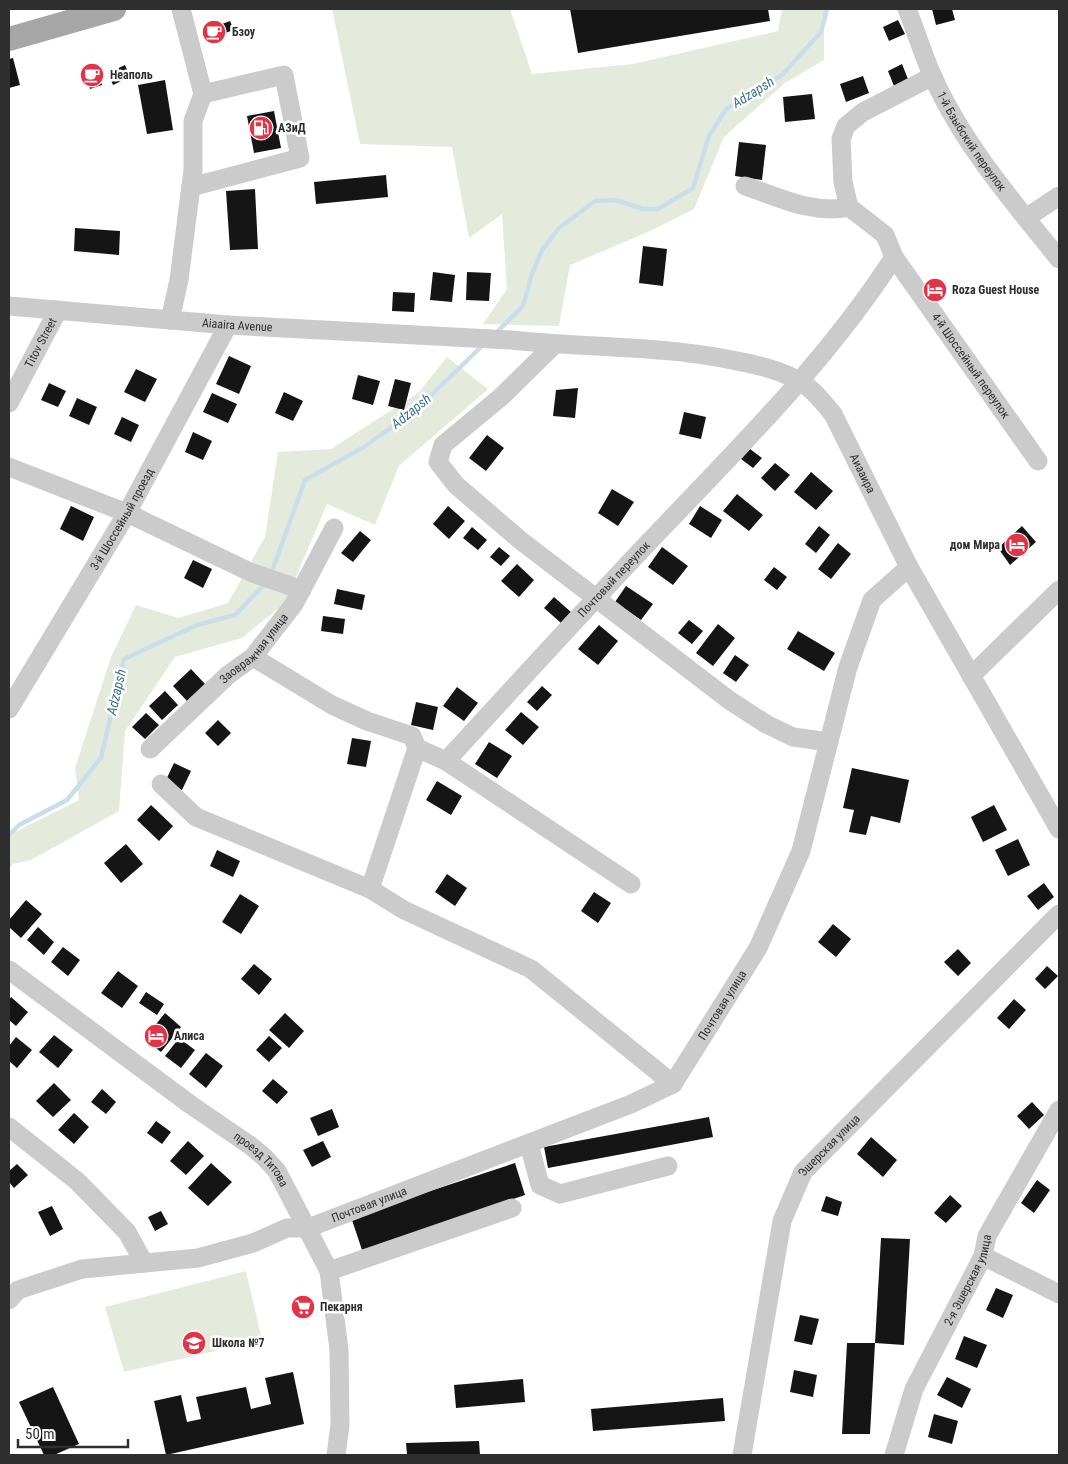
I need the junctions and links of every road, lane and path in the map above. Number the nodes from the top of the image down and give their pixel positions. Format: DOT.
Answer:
graph roads {
  1 [pos="114,9"];
  2 [pos="181,9"];
  3 [pos="907,9"];
  4 [pos="9,38"];
  5 [pos="933,76"];
  6 [pos="203,94"];
  7 [pos="745,186"];
  8 [pos="191,187"];
  9 [pos="1059,196"];
  10 [pos="849,207"];
  11 [pos="1026,218"];
  12 [pos="894,257"];
  13 [pos="1059,259"];
  14 [pos="9,306"];
  15 [pos="58,310"];
  16 [pos="170,320"];
  17 [pos="228,325"];
  18 [pos="511,340"];
  19 [pos="554,345"];
  20 [pos="801,382"];
  21 [pos="9,404"];
  22 [pos="1038,461"];
  23 [pos="9,467"];
  24 [pos="127,512"];
  25 [pos="334,528"];
  26 [pos="909,567"];
  27 [pos="302,590"];
  28 [pos="1059,590"];
  29 [pos="595,598"];
  30 [pos="253,657"];
  31 [pos="971,676"];
  32 [pos="9,710"];
  33 [pos="829,742"];
  34 [pos="417,748"];
  35 [pos="150,749"];
  36 [pos="446,762"];
  37 [pos="161,784"];
  38 [pos="1059,829"];
  39 [pos="631,884"];
  40 [pos="370,889"];
  41 [pos="1059,914"];
  42 [pos="9,970"];
  43 [pos="673,1084"];
  44 [pos="1059,1110"];
  45 [pos="9,1127"];
  46 [pos="529,1144"];
  47 [pos="668,1166"];
  48 [pos="512,1208"];
  49 [pos="308,1228"];
  50 [pos="983,1256"];
  51 [pos="144,1263"];
  52 [pos="329,1270"];
  53 [pos="1059,1294"];
  54 [pos="9,1300"];
  55 [pos="336,1455"];
  56 [pos="742,1455"];
  57 [pos="894,1455"];
  1 -- 4 [label="main road"];
  2 -- 6 [label="street"];
  3 -- 5 [label="street, 1-й Бзыбский переулок"];
  5 -- 10 [label="street"];
  5 -- 11 [label="street, 1-й Бзыбский переулок"];
  6 -- 8 [label="street"];
  6 -- 8 [label="street"];
  7 -- 10 [label="street"];
  8 -- 16 [label="street"];
  9 -- 11 [label="street"];
  10 -- 12 [label="street, 4-й Шоссейный переулок"];
  11 -- 13 [label="street, 1-й Бзыбский переулок"];
  12 -- 20 [label="street, Почтовый переулок"];
  12 -- 22 [label="street, 4-й Шоссейный переулок"];
  14 -- 15 [label="street, Aiaaira Avenue"];
  15 -- 16 [label="street, Aiaaira Avenue"];
  15 -- 21 [label="street, Titov Street"];
  16 -- 17 [label="street, Aiaaira Avenue"];
  17 -- 18 [label="street, Aiaaira Avenue"];
  17 -- 24 [label="street, 3-й Шоссейный проезд"];
  18 -- 19 [label="street, Аиааира"];
  19 -- 20 [label="street, Аиааира"];
  19 -- 29 [label="street"];
  20 -- 26 [label="street, Аиааира"];
  20 -- 29 [label="street, Почтовый переулок"];
  23 -- 24 [label="street"];
  24 -- 27 [label="street"];
  24 -- 32 [label="street, 3-й Шоссейный проезд"];
  25 -- 27 [label="street, Заовражная улица"];
  26 -- 31 [label="street, Аиааира"];
  26 -- 33 [label="street, Почтовая улица"];
  27 -- 30 [label="street, Заовражная улица"];
  28 -- 31 [label="street"];
  29 -- 33 [label="street"];
  29 -- 36 [label="street, Почтовый переулок"];
  30 -- 34 [label="street"];
  30 -- 35 [label="street, Заовражная улица"];
  31 -- 38 [label="street, Аиааира"];
  33 -- 43 [label="street, Почтовая улица"];
  34 -- 36 [label="street"];
  34 -- 40 [label="street"];
  36 -- 39 [label="street"];
  37 -- 40 [label="street"];
  40 -- 43 [label="street"];
  41 -- 56 [label="street, Эшерская улица"];
  42 -- 49 [label="street, проезд Титова"];
  43 -- 46 [label="street, Почтовая улица"];
  44 -- 50 [label="street, 2-я Эшерская улица"];
  45 -- 51 [label="street"];
  46 -- 47 [label="street"];
  46 -- 49 [label="street, Почтовая улица"];
  48 -- 52 [label="street"];
  49 -- 51 [label="street, Почтовая улица"];
  49 -- 52 [label="street, проезд Титова"];
  50 -- 53 [label="street"];
  50 -- 57 [label="street, 2-я Эшерская улица"];
  51 -- 54 [label="street, Почтовая улица"];
  52 -- 55 [label="street, проезд Титова"];
}
